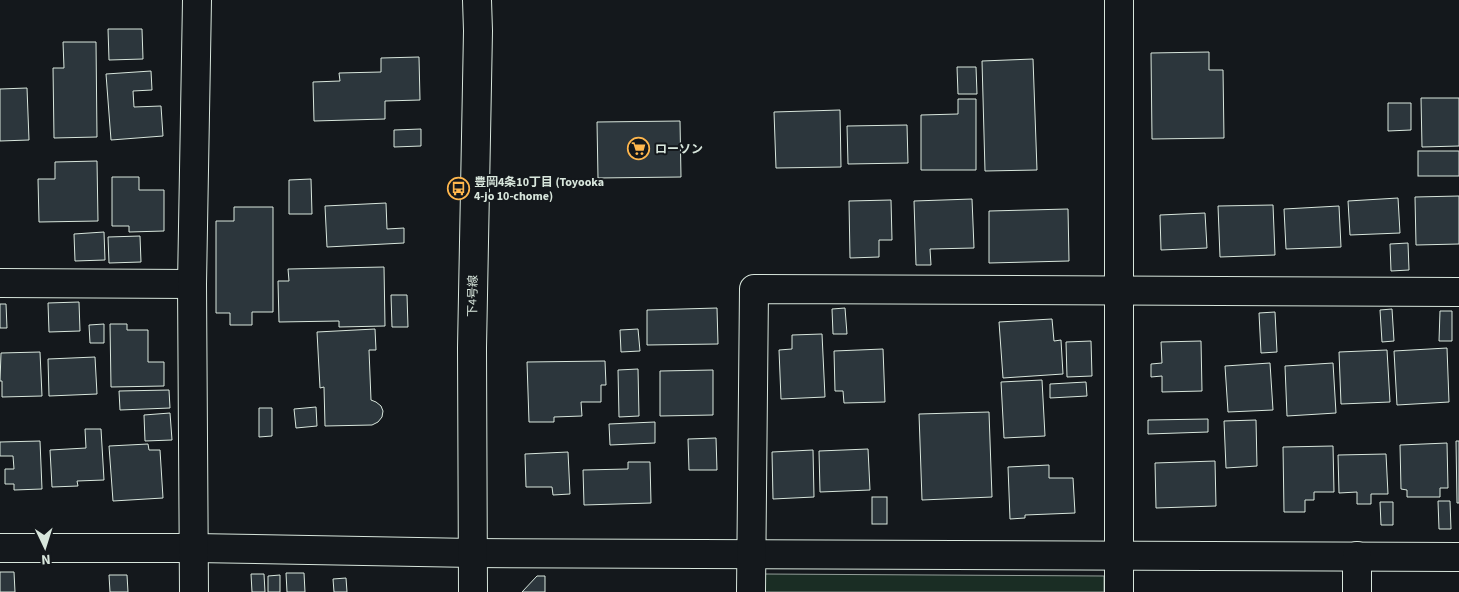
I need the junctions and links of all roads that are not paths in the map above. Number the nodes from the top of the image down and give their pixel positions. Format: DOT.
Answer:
graph roads {
  1 [pos="197,0"];
  2 [pos="477,0"];
  3 [pos="1119,0"];
  4 [pos="0,283"];
  5 [pos="192,284"];
  6 [pos="1119,291"];
  7 [pos="1459,292"];
  8 [pos="0,548"];
  9 [pos="195,548"];
  10 [pos="473,553"];
  11 [pos="751,553"];
  12 [pos="1119,556"];
  13 [pos="1357,556"];
  14 [pos="1459,556"];
  15 [pos="194,592"];
  16 [pos="473,592"];
  17 [pos="751,592"];
  18 [pos="1119,592"];
  19 [pos="1357,592"];
  1 -- 5 [label="street"];
  2 -- 10 [label="street, 下4号線"];
  3 -- 6 [label="street"];
  4 -- 5 [label="street"];
  5 -- 9 [label="street"];
  6 -- 7 [label="street"];
  6 -- 11 [label="street"];
  6 -- 12 [label="street"];
  8 -- 9 [label="street"];
  9 -- 10 [label="street"];
  9 -- 15 [label="street"];
  10 -- 11 [label="street"];
  10 -- 16 [label="street, 下4号線"];
  11 -- 12 [label="street"];
  11 -- 17 [label="street"];
  12 -- 13 [label="street"];
  12 -- 18 [label="street"];
  13 -- 14 [label="street"];
  13 -- 19 [label="street"];
}
